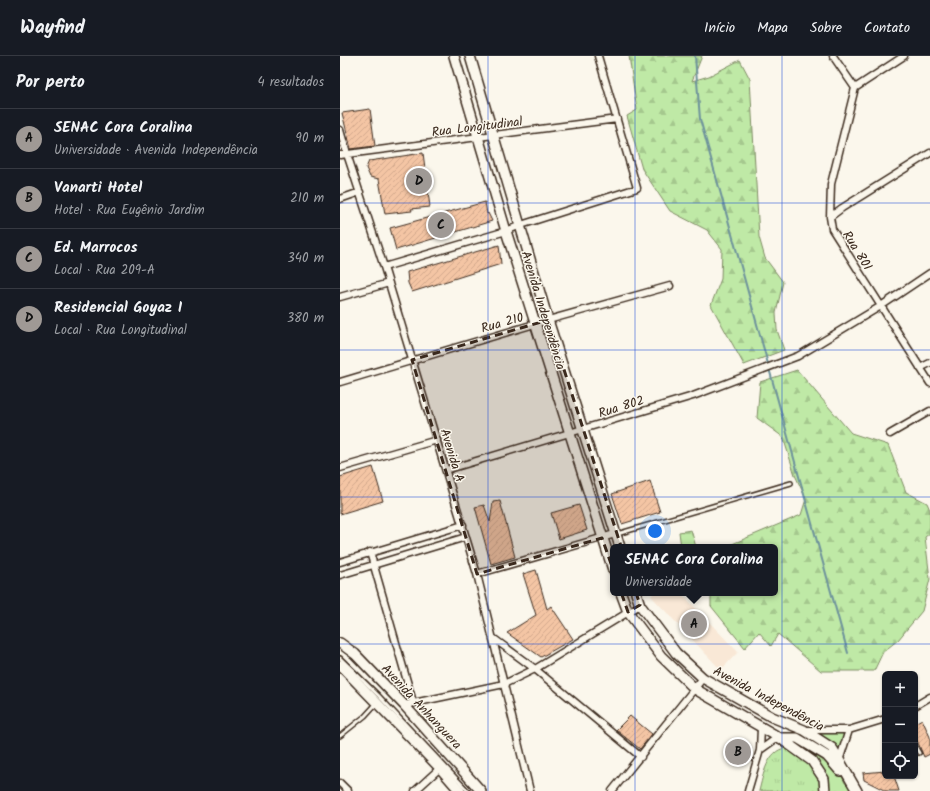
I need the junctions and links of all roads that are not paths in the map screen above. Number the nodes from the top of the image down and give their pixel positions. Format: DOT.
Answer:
graph roads {
  1 [pos="454,56"];
  2 [pos="470,56"];
  3 [pos="598,56"];
  4 [pos="833,56"];
  5 [pos="904,56"];
  6 [pos="855,88"];
  7 [pos="617,119"];
  8 [pos="340,130"];
  9 [pos="494,136"];
  10 [pos="479,138"];
  11 [pos="930,153"];
  12 [pos="343,154"];
  13 [pos="360,192"];
  14 [pos="340,198"];
  15 [pos="830,217"];
  16 [pos="521,225"];
  17 [pos="506,231"];
  18 [pos="384,267"];
  19 [pos="930,274"];
  20 [pos="389,283"];
  21 [pos="670,286"];
  22 [pos="340,297"];
  23 [pos="881,306"];
  24 [pos="548,320"];
  25 [pos="535,323"];
  26 [pos="412,360"];
  27 [pos="930,363"];
  28 [pos="920,368"];
  29 [pos="340,382"];
  30 [pos="930,383"];
  31 [pos="930,411"];
  32 [pos="582,429"];
  33 [pos="569,433"];
  34 [pos="890,434"];
  35 [pos="437,440"];
  36 [pos="340,468"];
  37 [pos="446,470"];
  38 [pos="792,483"];
  39 [pos="462,525"];
  40 [pos="615,534"];
  41 [pos="466,537"];
  42 [pos="602,538"];
  43 [pos="619,544"];
  44 [pos="370,552"];
  45 [pos="610,561"];
  46 [pos="340,562"];
  47 [pos="373,564"];
  48 [pos="340,574"];
  49 [pos="477,574"];
  50 [pos="622,596"];
  51 [pos="637,596"];
  52 [pos="640,605"];
  53 [pos="628,612"];
  54 [pos="493,638"];
  55 [pos="340,643"];
  56 [pos="340,658"];
  57 [pos="340,665"];
  58 [pos="535,669"];
  59 [pos="704,678"];
  60 [pos="504,684"];
  61 [pos="695,689"];
  62 [pos="930,698"];
  63 [pos="377,703"];
  64 [pos="409,704"];
  65 [pos="918,704"];
  66 [pos="882,720"];
  67 [pos="761,728"];
  68 [pos="804,730"];
  69 [pos="849,730"];
  70 [pos="340,736"];
  71 [pos="780,738"];
  72 [pos="760,750"];
  73 [pos="641,757"];
  74 [pos="839,761"];
  75 [pos="440,768"];
  76 [pos="340,783"];
  77 [pos="856,790"];
  78 [pos="348,791"];
  79 [pos="415,791"];
  80 [pos="460,791"];
  81 [pos="468,791"];
  82 [pos="481,791"];
  83 [pos="530,791"];
  84 [pos="612,791"];
  85 [pos="748,791"];
  86 [pos="825,791"];
  1 -- 10 [label="main road, Avenida Independência"];
  2 -- 9 [label="main road, Avenida Independência"];
  3 -- 7 [label="street"];
  4 -- 6 [label="street"];
  5 -- 6 [label="street"];
  6 -- 15 [label="street, Rua 801"];
  7 -- 9 [label="street, Rua Longitudinal"];
  7 -- 16 [label="street"];
  8 -- 12 [label="street, Avenida A"];
  9 -- 10 [label="street, Rua Longitudinal"];
  9 -- 16 [label="main road, Avenida Independência"];
  10 -- 12 [label="street, Rua Longitudinal"];
  10 -- 17 [label="main road, Avenida Independência"];
  11 -- 15 [label="street"];
  12 -- 13 [label="street, Avenida A"];
  13 -- 14 [label="street"];
  13 -- 18 [label="street, Avenida A"];
  15 -- 23 [label="street, Rua 801"];
  16 -- 17 [label="street"];
  16 -- 24 [label="main road, Avenida Independência"];
  17 -- 18 [label="street"];
  17 -- 25 [label="main road, Avenida Independência"];
  18 -- 20 [label="street, Avenida A"];
  19 -- 23 [label="street, Rua 802"];
  20 -- 22 [label="street"];
  20 -- 26 [label="street, Avenida A"];
  21 -- 24 [label="street, Rua 210"];
  23 -- 28 [label="street, Rua 801"];
  23 -- 32 [label="street, Rua 802"];
  24 -- 25 [label="street, Rua 210"];
  24 -- 32 [label="main road, Avenida Independência"];
  25 -- 26 [label="street, Rua 210"];
  25 -- 33 [label="main road, Avenida Independência"];
  26 -- 29 [label="street, Rua 210"];
  26 -- 35 [label="street, Avenida A"];
  27 -- 28 [label="street"];
  28 -- 30 [label="street, Rua 801"];
  31 -- 34 [label="street"];
  32 -- 33 [label="street, Rua 802"];
  32 -- 40 [label="main road, Avenida Independência"];
  33 -- 37 [label="street, Rua 802"];
  33 -- 42 [label="main road, Avenida Independência"];
  35 -- 36 [label="street"];
  35 -- 37 [label="street, Avenida A"];
  37 -- 39 [label="street, Avenida A"];
  38 -- 40 [label="lane"];
  39 -- 41 [label="street, Avenida A"];
  39 -- 44 [label="street"];
  40 -- 42 [label="street"];
  40 -- 43 [label="main road, Avenida Independência"];
  41 -- 47 [label="street"];
  41 -- 49 [label="street, Avenida A"];
  42 -- 45 [label="main road, Avenida Independência"];
  42 -- 49 [label="street"];
  44 -- 46 [label="street"];
  44 -- 47 [label="street"];
  47 -- 48 [label="street"];
  47 -- 64 [label="street"];
  49 -- 54 [label="street, Avenida A"];
  50 -- 53 [label="main road, Avenida Independência"];
  51 -- 52 [label="main road, Avenida Independência"];
  52 -- 53 [label="street"];
  52 -- 59 [label="main road, Avenida Independência"];
  53 -- 58 [label="street"];
  53 -- 61 [label="main road, Avenida Independência"];
  54 -- 58 [label="street"];
  54 -- 60 [label="street, Avenida A"];
  55 -- 64 [label="main road, Avenida Anhanguera"];
  56 -- 81 [label="lane"];
  57 -- 63 [label="main road"];
  58 -- 60 [label="street"];
  58 -- 73 [label="street"];
  59 -- 61 [label="street"];
  59 -- 68 [label="main road, Avenida Independência"];
  60 -- 64 [label="street"];
  60 -- 83 [label="street, Avenida A"];
  61 -- 67 [label="main road, Avenida Independência"];
  61 -- 73 [label="street"];
  62 -- 65 [label="street"];
  63 -- 70 [label="lane"];
  63 -- 75 [label="main road"];
  64 -- 82 [label="main road, Avenida Anhanguera"];
  66 -- 69 [label="street"];
  67 -- 71 [label="main road, Avenida Independência"];
  67 -- 72 [label="street"];
  68 -- 69 [label="street"];
  68 -- 74 [label="main road, Avenida Independência"];
  69 -- 74 [label="street"];
  71 -- 72 [label="street"];
  71 -- 77 [label="main road"];
  71 -- 86 [label="main road, Avenida Independência"];
  72 -- 85 [label="street"];
  73 -- 84 [label="street"];
  74 -- 77 [label="main road, Avenida Independência"];
  75 -- 79 [label="street"];
  75 -- 80 [label="main road"];
  76 -- 78 [label="street"];
}
